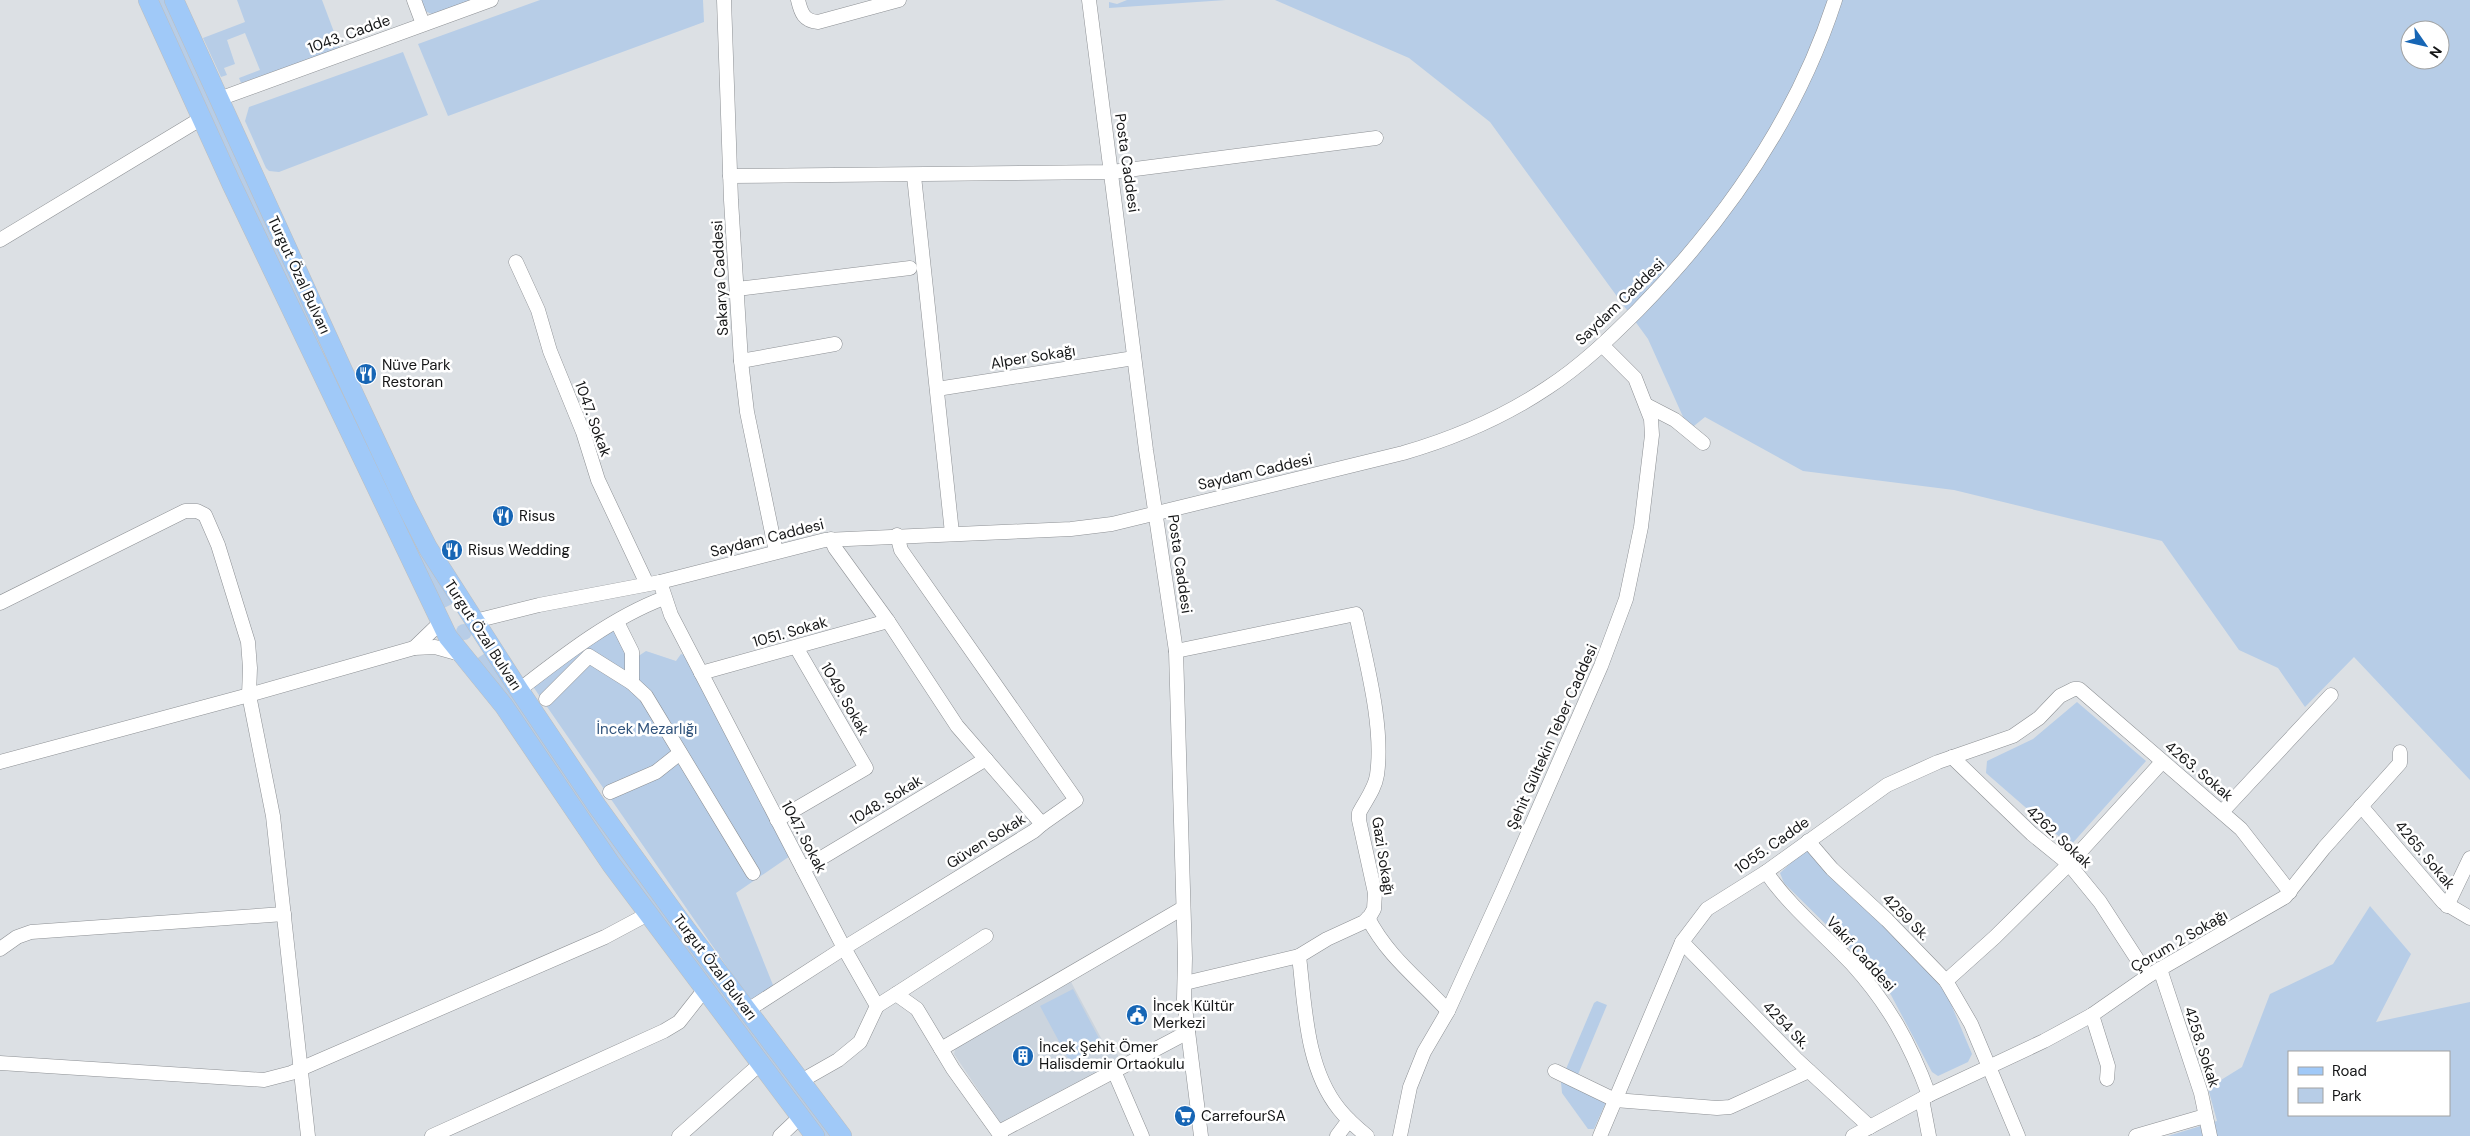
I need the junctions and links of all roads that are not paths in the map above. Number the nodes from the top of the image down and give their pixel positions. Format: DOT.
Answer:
graph roads {
  1 [pos="148,0"];
  2 [pos="174,0"];
  3 [pos="414,0"];
  4 [pos="491,0"];
  5 [pos="724,0"];
  6 [pos="798,0"];
  7 [pos="899,0"];
  8 [pos="1088,0"];
  9 [pos="1835,0"];
  10 [pos="423,24"];
  11 [pos="219,99"];
  12 [pos="202,118"];
  13 [pos="1376,138"];
  14 [pos="1112,172"];
  15 [pos="730,176"];
  16 [pos="914,176"];
  17 [pos="0,240"];
  18 [pos="516,262"];
  19 [pos="910,268"];
  20 [pos="736,289"];
  21 [pos="834,344"];
  22 [pos="1603,346"];
  23 [pos="1134,358"];
  24 [pos="741,361"];
  25 [pos="937,389"];
  26 [pos="1648,406"];
  27 [pos="1703,443"];
  28 [pos="1156,512"];
  29 [pos="952,532"];
  30 [pos="897,536"];
  31 [pos="831,539"];
  32 [pos="776,552"];
  33 [pos="653,583"];
  34 [pos="664,598"];
  35 [pos="0,603"];
  36 [pos="475,621"];
  37 [pos="888,621"];
  38 [pos="617,622"];
  39 [pos="444,630"];
  40 [pos="796,647"];
  41 [pos="414,648"];
  42 [pos="1176,651"];
  43 [pos="460,654"];
  44 [pos="701,674"];
  45 [pos="632,683"];
  46 [pos="2074,689"];
  47 [pos="518,690"];
  48 [pos="249,695"];
  49 [pos="2331,695"];
  50 [pos="546,699"];
  51 [pos="2400,752"];
  52 [pos="680,753"];
  53 [pos="1952,757"];
  54 [pos="986,759"];
  55 [pos="0,762"];
  56 [pos="2162,762"];
  57 [pos="610,792"];
  58 [pos="2361,806"];
  59 [pos="2222,812"];
  60 [pos="777,820"];
  61 [pos="1042,824"];
  62 [pos="1808,841"];
  63 [pos="2470,858"];
  64 [pos="2069,864"];
  65 [pos="803,869"];
  66 [pos="1766,872"];
  67 [pos="753,873"];
  68 [pos="2290,892"];
  69 [pos="2447,906"];
  70 [pos="1183,908"];
  71 [pos="284,914"];
  72 [pos="648,914"];
  73 [pos="1368,918"];
  74 [pos="2470,918"];
  75 [pos="986,936"];
  76 [pos="1682,942"];
  77 [pos="844,948"];
  78 [pos="0,949"];
  79 [pos="1299,956"];
  80 [pos="2154,972"];
  81 [pos="1946,981"];
  82 [pos="1185,983"];
  83 [pos="705,989"];
  84 [pos="896,994"];
  85 [pos="877,1006"];
  86 [pos="748,1010"];
  87 [pos="1448,1011"];
  88 [pos="2092,1015"];
  89 [pos="1188,1032"];
  90 [pos="941,1049"];
  91 [pos="0,1063"];
  92 [pos="760,1064"];
  93 [pos="1988,1067"];
  94 [pos="300,1070"];
  95 [pos="1114,1071"];
  96 [pos="1555,1071"];
  97 [pos="1809,1071"];
  98 [pos="2108,1079"];
  99 [pos="802,1082"];
  100 [pos="1926,1097"];
  101 [pos="1615,1100"];
  102 [pos="2205,1116"];
  103 [pos="800,1117"];
  104 [pos="1348,1120"];
  105 [pos="1870,1127"];
  106 [pos="1000,1134"];
  107 [pos="308,1136"];
  108 [pos="432,1136"];
  109 [pos="679,1136"];
  110 [pos="780,1136"];
  111 [pos="815,1136"];
  112 [pos="842,1136"];
  113 [pos="1142,1136"];
  114 [pos="1201,1136"];
  115 [pos="1336,1136"];
  116 [pos="1367,1136"];
  117 [pos="1400,1136"];
  118 [pos="1600,1136"];
  119 [pos="1852,1136"];
  120 [pos="1929,1136"];
  121 [pos="2018,1136"];
  122 [pos="2136,1136"];
  123 [pos="2210,1136"];
  1 -- 12 [label="main road, Turgut Özal Bulvarı"];
  2 -- 11 [label="main road, Turgut Özal Bulvarı"];
  3 -- 10 [label="street"];
  4 -- 10 [label="street, 1043. Cadde"];
  5 -- 15 [label="street, Sakarya Caddesi"];
  6 -- 7 [label="street"];
  8 -- 14 [label="street, Posta Caddesi"];
  9 -- 22 [label="street, Saydam Caddesi"];
  10 -- 11 [label="street, 1043. Cadde"];
  11 -- 36 [label="main road, Turgut Özal Bulvarı"];
  12 -- 17 [label="street"];
  12 -- 39 [label="main road, Turgut Özal Bulvarı"];
  13 -- 14 [label="street"];
  14 -- 16 [label="street"];
  14 -- 23 [label="street, Posta Caddesi"];
  15 -- 16 [label="street"];
  15 -- 20 [label="street, Sakarya Caddesi"];
  16 -- 25 [label="street"];
  18 -- 33 [label="street, 1047. Sokak"];
  19 -- 20 [label="street"];
  20 -- 24 [label="street, Sakarya Caddesi"];
  21 -- 24 [label="street"];
  22 -- 26 [label="street, Şehit Gültekin Teber Caddesi"];
  22 -- 28 [label="street, Saydam Caddesi"];
  23 -- 25 [label="street, Alper Sokağı"];
  23 -- 28 [label="street, Posta Caddesi"];
  24 -- 32 [label="street, Sakarya Caddesi"];
  25 -- 29 [label="street"];
  26 -- 27 [label="street"];
  26 -- 87 [label="street, Şehit Gültekin Teber Caddesi"];
  28 -- 29 [label="street, Saydam Caddesi"];
  28 -- 42 [label="street, Posta Caddesi"];
  29 -- 30 [label="street, Saydam Caddesi"];
  30 -- 31 [label="street, Saydam Caddesi"];
  30 -- 61 [label="street"];
  31 -- 32 [label="street, Saydam Caddesi"];
  31 -- 37 [label="street, Güven Sokak"];
  32 -- 33 [label="street, Saydam Caddesi"];
  33 -- 34 [label="street, 1047. Sokak"];
  33 -- 36 [label="street, Saydam Caddesi"];
  34 -- 38 [label="street"];
  34 -- 44 [label="street, 1047. Sokak"];
  35 -- 48 [label="street"];
  36 -- 39 [label="main road"];
  36 -- 47 [label="main road, Turgut Özal Bulvarı"];
  37 -- 40 [label="street, 1051. Sokak"];
  37 -- 54 [label="street, Güven Sokak"];
  38 -- 45 [label="street"];
  38 -- 47 [label="street"];
  39 -- 41 [label="street"];
  39 -- 43 [label="main road, Turgut Özal Bulvarı"];
  40 -- 44 [label="street, 1051. Sokak"];
  40 -- 60 [label="street, 1049. Sokak"];
  41 -- 43 [label="street"];
  41 -- 48 [label="street"];
  42 -- 70 [label="street, Posta Caddesi"];
  42 -- 73 [label="street, Gazi Sokağı"];
  43 -- 72 [label="main road, Turgut Özal Bulvarı"];
  44 -- 60 [label="street, 1047. Sokak"];
  45 -- 50 [label="street"];
  45 -- 52 [label="street"];
  46 -- 53 [label="street, 1055. Cadde"];
  46 -- 56 [label="street, 4263. Sokak"];
  47 -- 86 [label="main road, Turgut Özal Bulvarı"];
  48 -- 55 [label="street"];
  48 -- 71 [label="street"];
  49 -- 59 [label="street"];
  51 -- 58 [label="street, Çorum 2 Sokağı"];
  52 -- 57 [label="street"];
  52 -- 67 [label="street"];
  53 -- 62 [label="street, 1055. Cadde"];
  53 -- 64 [label="street, 4262. Sokak"];
  54 -- 61 [label="street, Güven Sokak"];
  54 -- 65 [label="street, 1048. Sokak"];
  56 -- 59 [label="street, 4263. Sokak"];
  56 -- 64 [label="street"];
  58 -- 68 [label="street, Çorum 2 Sokağı"];
  58 -- 69 [label="street, 4265. Sokak"];
  59 -- 68 [label="street, 4263. Sokak"];
  60 -- 65 [label="street, 1047. Sokak"];
  61 -- 77 [label="street, Güven Sokak"];
  62 -- 66 [label="street, 1055. Cadde"];
  62 -- 81 [label="street, 4259 Sk."];
  63 -- 69 [label="street"];
  64 -- 80 [label="street, 4262. Sokak"];
  64 -- 81 [label="street"];
  65 -- 77 [label="street, 1047. Sokak"];
  66 -- 76 [label="street, 1055. Cadde"];
  66 -- 100 [label="street, Vakıf Caddesi"];
  68 -- 80 [label="street, Çorum 2 Sokağı"];
  69 -- 74 [label="street, 4265. Sokak"];
  70 -- 82 [label="street, Posta Caddesi"];
  70 -- 90 [label="street"];
  71 -- 78 [label="street"];
  71 -- 94 [label="street"];
  72 -- 83 [label="main road, Turgut Özal Bulvarı"];
  72 -- 94 [label="street"];
  73 -- 79 [label="street"];
  73 -- 87 [label="street"];
  75 -- 84 [label="street"];
  76 -- 97 [label="street, 4254 Sk."];
  76 -- 101 [label="street, 1055. Cadde"];
  77 -- 85 [label="street, 1047. Sokak"];
  77 -- 86 [label="street, Güven Sokak"];
  79 -- 82 [label="street"];
  79 -- 104 [label="street"];
  80 -- 88 [label="street, Çorum 2 Sokağı"];
  80 -- 102 [label="street, 4258. Sokak"];
  81 -- 93 [label="street, 4259 Sk."];
  82 -- 89 [label="street, Posta Caddesi"];
  83 -- 92 [label="main road, Turgut Özal Bulvarı"];
  83 -- 108 [label="street"];
  84 -- 85 [label="street"];
  84 -- 90 [label="street"];
  85 -- 99 [label="street"];
  86 -- 99 [label="main road, Turgut Özal Bulvarı"];
  87 -- 117 [label="street, Şehit Gültekin Teber Caddesi"];
  88 -- 93 [label="street, Çorum 2 Sokağı"];
  88 -- 98 [label="street"];
  89 -- 95 [label="street"];
  89 -- 114 [label="street, Posta Caddesi"];
  90 -- 106 [label="street"];
  91 -- 94 [label="street"];
  92 -- 103 [label="main road, Turgut Özal Bulvarı"];
  92 -- 109 [label="street"];
  93 -- 100 [label="street, Çorum 2 Sokağı"];
  93 -- 121 [label="street, 4259 Sk."];
  94 -- 107 [label="street"];
  95 -- 106 [label="street"];
  95 -- 113 [label="street"];
  96 -- 101 [label="street"];
  97 -- 101 [label="street"];
  97 -- 105 [label="street, 4254 Sk."];
  99 -- 112 [label="main road, Turgut Özal Bulvarı"];
  100 -- 105 [label="street, Çorum 2 Sokağı"];
  100 -- 120 [label="street, Vakıf Caddesi"];
  101 -- 118 [label="street, 1055. Cadde"];
  102 -- 122 [label="street"];
  102 -- 123 [label="street, 4258. Sokak"];
  103 -- 110 [label="street"];
  103 -- 111 [label="main road, Turgut Özal Bulvarı"];
  104 -- 115 [label="street"];
  104 -- 116 [label="street"];
  105 -- 119 [label="street, Çorum 2 Sokağı"];
}
